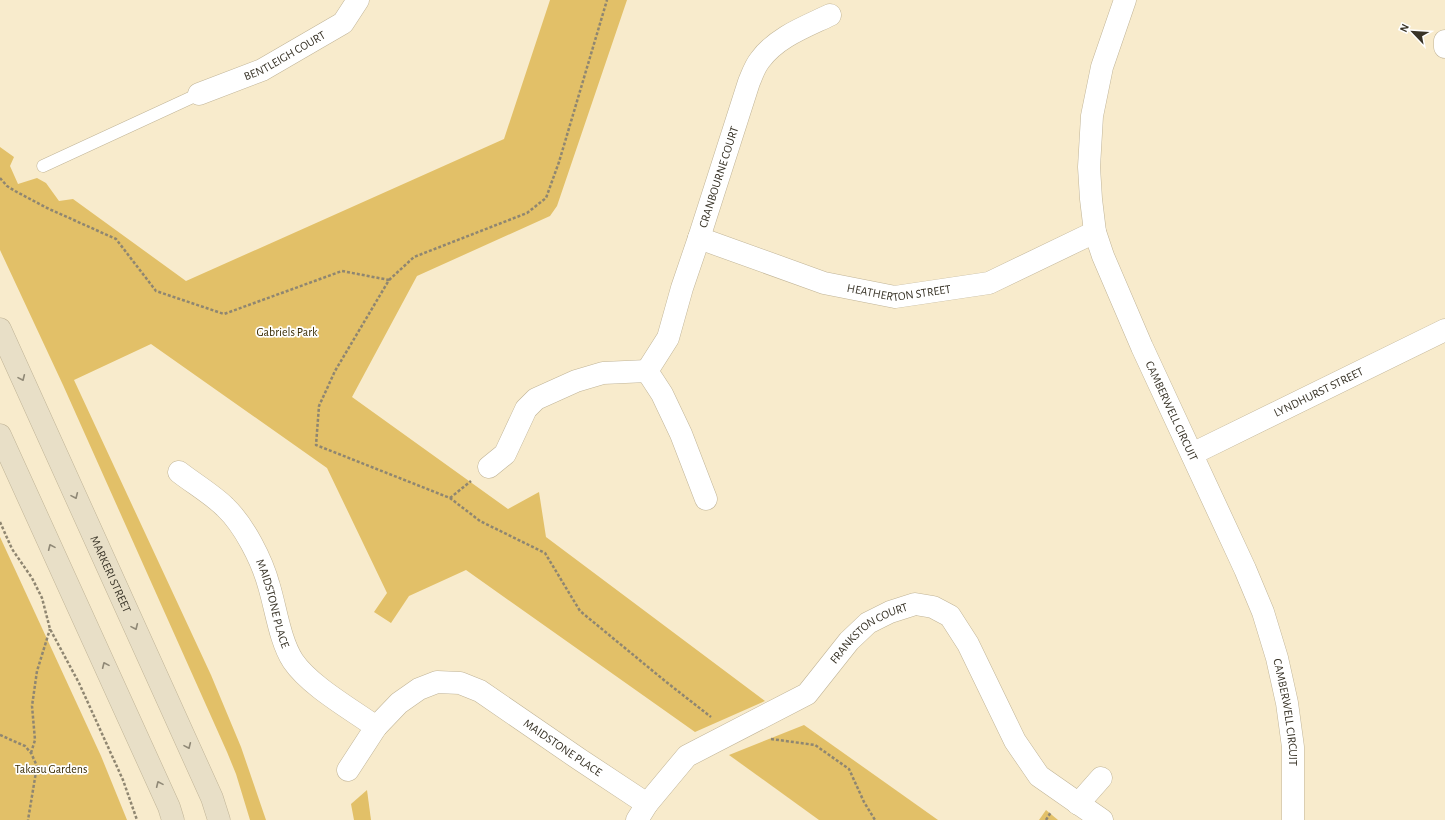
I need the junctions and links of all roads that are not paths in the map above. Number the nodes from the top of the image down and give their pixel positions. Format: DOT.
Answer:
graph roads {
  1 [pos="358,0"];
  2 [pos="1125,0"];
  3 [pos="830,15"];
  4 [pos="1445,41"];
  5 [pos="1445,47"];
  6 [pos="199,94"];
  7 [pos="43,166"];
  8 [pos="1095,232"];
  9 [pos="699,238"];
  10 [pos="0,329"];
  11 [pos="1445,330"];
  12 [pos="647,371"];
  13 [pos="0,434"];
  14 [pos="1192,454"];
  15 [pos="489,467"];
  16 [pos="179,472"];
  17 [pos="706,499"];
  18 [pos="376,727"];
  19 [pos="348,770"];
  20 [pos="1101,778"];
  21 [pos="1078,804"];
  22 [pos="642,812"];
  23 [pos="173,820"];
  24 [pos="219,820"];
  25 [pos="1102,820"];
  26 [pos="1293,820"];
  1 -- 6 [label="street, BENTLEIGH COURT"];
  2 -- 8 [label="street, CAMBERWELL CIRCUIT"];
  3 -- 9 [label="street, CRANBOURNE COURT"];
  4 -- 5 [label="street"];
  6 -- 7 [label="lane"];
  8 -- 9 [label="street, HEATHERTON STREET"];
  8 -- 14 [label="street, CAMBERWELL CIRCUIT"];
  9 -- 12 [label="street, CRANBOURNE COURT"];
  10 -- 24 [label="main road, MARKERI STREET, one-way"];
  11 -- 14 [label="street, LYNDHURST STREET"];
  12 -- 15 [label="street"];
  12 -- 17 [label="street"];
  23 -- 13 [label="main road, one-way"];
  14 -- 26 [label="street, CAMBERWELL CIRCUIT"];
  16 -- 18 [label="street, MAIDSTONE PLACE"];
  18 -- 19 [label="street, MAIDSTONE PLACE"];
  18 -- 22 [label="street, MAIDSTONE PLACE"];
  20 -- 21 [label="street"];
  21 -- 22 [label="street, FRANKSTON COURT"];
  21 -- 25 [label="street, FRANKSTON COURT"];
}
